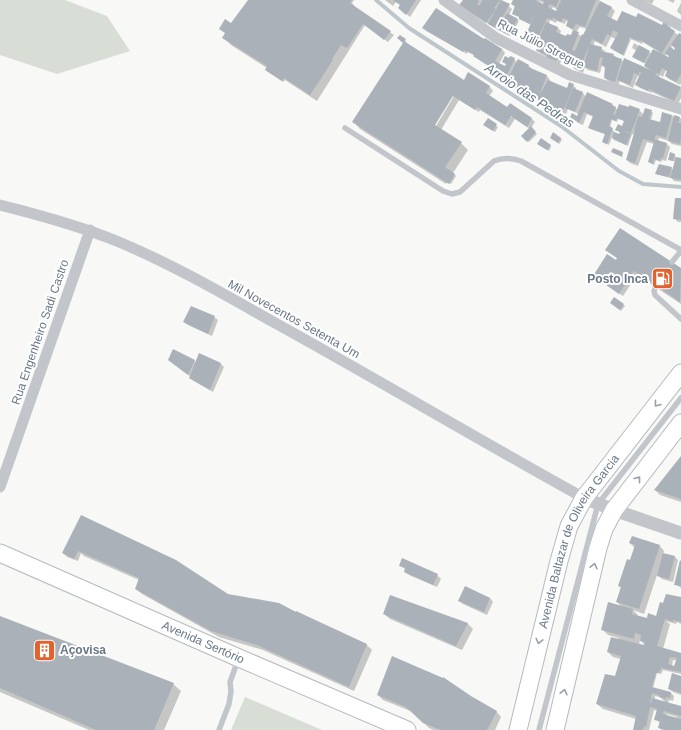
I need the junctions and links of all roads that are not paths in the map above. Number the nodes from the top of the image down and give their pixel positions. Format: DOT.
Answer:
graph roads {
  1 [pos="444,0"];
  2 [pos="632,0"];
  3 [pos="681,26"];
  4 [pos="681,109"];
  5 [pos="345,128"];
  6 [pos="0,204"];
  7 [pos="90,230"];
  8 [pos="681,250"];
  9 [pos="672,262"];
  10 [pos="656,286"];
  11 [pos="681,319"];
  12 [pos="681,373"];
  13 [pos="681,398"];
  14 [pos="681,423"];
  15 [pos="0,487"];
  16 [pos="598,504"];
  17 [pos="681,533"];
  18 [pos="0,553"];
  19 [pos="239,658"];
  20 [pos="219,730"];
  21 [pos="407,730"];
  22 [pos="518,730"];
  23 [pos="539,730"];
  24 [pos="555,730"];
  1 -- 4 [label="street, Rua Júlio Stregue"];
  2 -- 3 [label="street"];
  5 -- 8 [label="lane"];
  6 -- 7 [label="street, Mil Novecentos Setenta Um"];
  7 -- 15 [label="street, Rua Engenheiro Sadi Castro"];
  7 -- 16 [label="street, Mil Novecentos Setenta Um"];
  8 -- 9 [label="lane"];
  10 -- 11 [label="lane"];
  12 -- 16 [label="main road, Avenida Baltazar de Oliveira Garcia, one-way"];
  13 -- 16 [label="lane"];
  16 -- 14 [label="main road, Avenida Baltazar de Oliveira Garcia, one-way"];
  16 -- 17 [label="street"];
  16 -- 22 [label="main road, Avenida Baltazar de Oliveira Garcia, one-way"];
  16 -- 23 [label="lane"];
  24 -- 16 [label="main road, Avenida Baltazar de Oliveira Garcia, one-way"];
  18 -- 19 [label="main road, Avenida Sertório"];
  19 -- 20 [label="lane"];
  19 -- 21 [label="main road, Avenida Sertório"];
}
